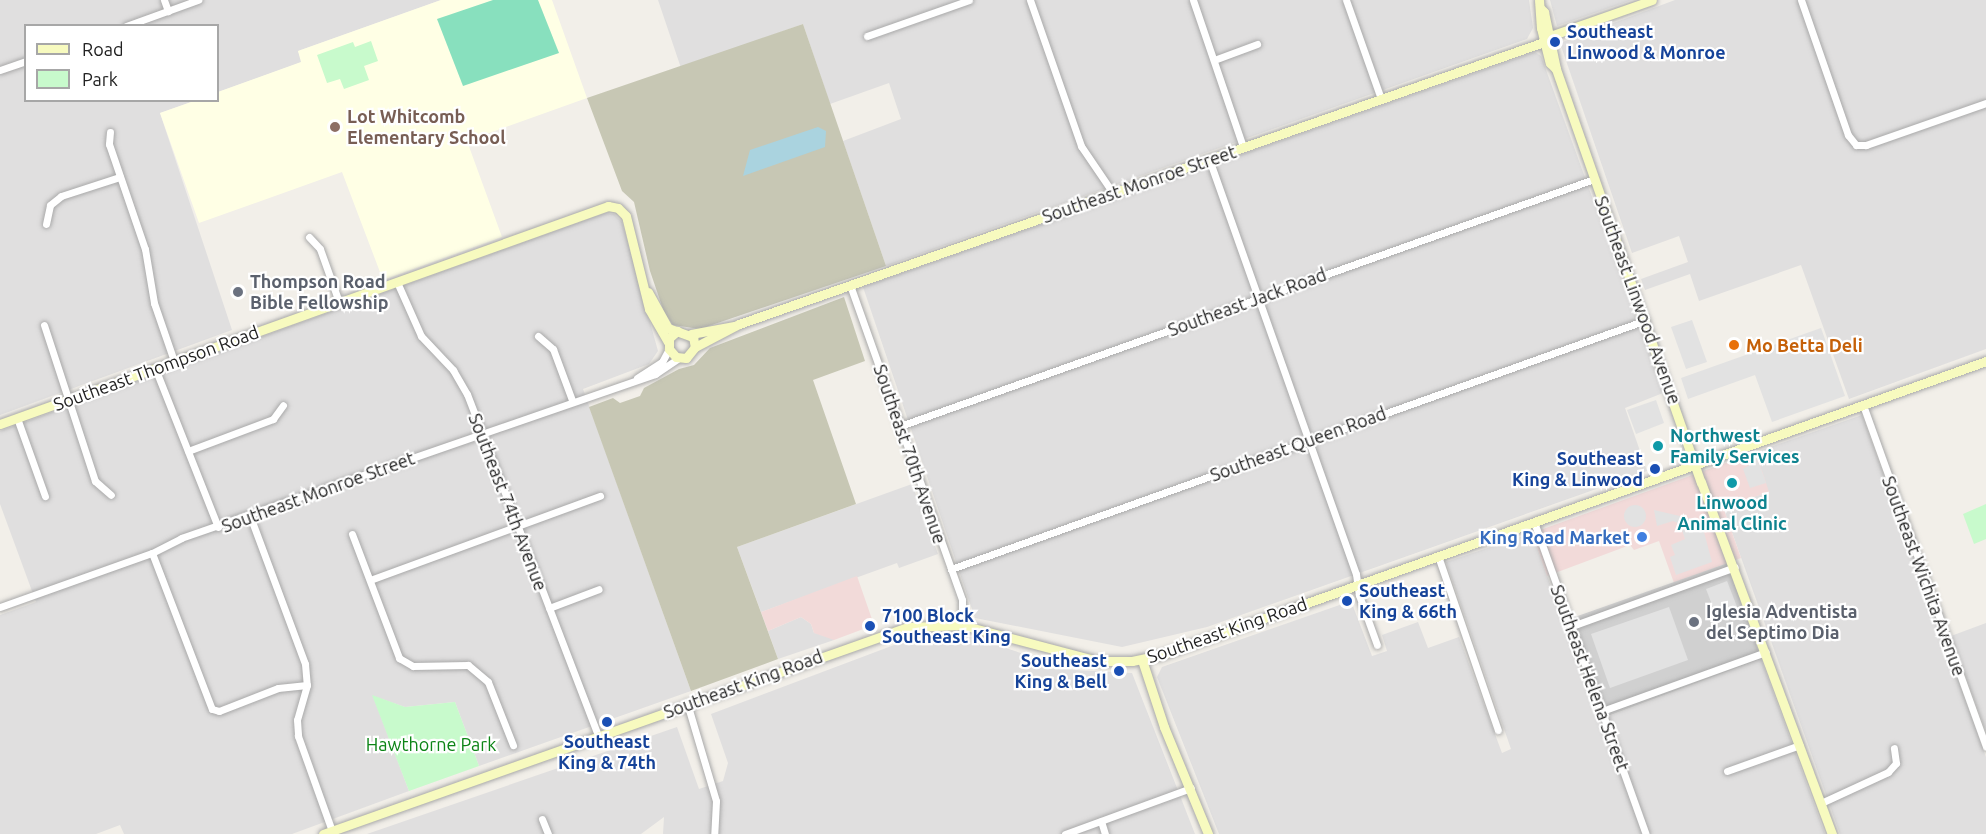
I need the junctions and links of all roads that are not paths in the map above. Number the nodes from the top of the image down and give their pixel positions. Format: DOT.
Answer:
graph roads {
  1 [pos="164,0"];
  2 [pos="198,0"];
  3 [pos="969,0"];
  4 [pos="1030,0"];
  5 [pos="1193,0"];
  6 [pos="1346,0"];
  7 [pos="1652,0"];
  8 [pos="1801,0"];
  9 [pos="1539,4"];
  10 [pos="168,10"];
  11 [pos="131,24"];
  12 [pos="867,36"];
  13 [pos="1547,39"];
  14 [pos="1257,44"];
  15 [pos="1214,60"];
  16 [pos="24,63"];
  17 [pos="0,70"];
  18 [pos="1381,99"];
  19 [pos="1986,103"];
  20 [pos="110,132"];
  21 [pos="1243,147"];
  22 [pos="1209,159"];
  23 [pos="120,177"];
  24 [pos="1594,179"];
  25 [pos="1113,193"];
  26 [pos="46,224"];
  27 [pos="309,237"];
  28 [pos="397,282"];
  29 [pos="850,285"];
  30 [pos="648,292"];
  31 [pos="1258,298"];
  32 [pos="339,302"];
  33 [pos="1646,320"];
  34 [pos="44,325"];
  35 [pos="734,326"];
  36 [pos="678,332"];
  37 [pos="691,334"];
  38 [pos="538,336"];
  39 [pos="668,345"];
  40 [pos="695,347"];
  41 [pos="679,358"];
  42 [pos="174,361"];
  43 [pos="1986,361"];
  44 [pos="155,368"];
  45 [pos="637,378"];
  46 [pos="69,399"];
  47 [pos="572,400"];
  48 [pos="283,405"];
  49 [pos="1863,405"];
  50 [pos="17,418"];
  51 [pos="0,424"];
  52 [pos="900,426"];
  53 [pos="481,434"];
  54 [pos="1308,440"];
  55 [pos="188,451"];
  56 [pos="1696,465"];
  57 [pos="111,495"];
  58 [pos="45,496"];
  59 [pos="600,496"];
  60 [pos="250,516"];
  61 [pos="1534,522"];
  62 [pos="516,525"];
  63 [pos="218,527"];
  64 [pos="352,534"];
  65 [pos="152,553"];
  66 [pos="1438,556"];
  67 [pos="1735,567"];
  68 [pos="951,569"];
  69 [pos="370,580"];
  70 [pos="1358,585"];
  71 [pos="599,589"];
  72 [pos="0,607"];
  73 [pos="549,608"];
  74 [pos="962,625"];
  75 [pos="1572,626"];
  76 [pos="1377,645"];
  77 [pos="1766,652"];
  78 [pos="1142,660"];
  79 [pos="307,686"];
  80 [pos="687,703"];
  81 [pos="1602,711"];
  82 [pos="1498,730"];
  83 [pos="598,736"];
  84 [pos="513,745"];
  85 [pos="1800,745"];
  86 [pos="1986,746"];
  87 [pos="1894,748"];
  88 [pos="1727,771"];
  89 [pos="1191,788"];
  90 [pos="1821,803"];
  91 [pos="542,819"];
  92 [pos="1101,821"];
  93 [pos="329,833"];
  94 [pos="548,834"];
  95 [pos="714,834"];
  96 [pos="1065,834"];
  97 [pos="1105,834"];
  98 [pos="1208,834"];
  99 [pos="1646,834"];
  100 [pos="1832,834"];
  1 -- 10 [label="street"];
  2 -- 10 [label="street"];
  3 -- 12 [label="street"];
  4 -- 25 [label="street"];
  5 -- 15 [label="street"];
  6 -- 18 [label="street"];
  7 -- 13 [label="main road, Southeast Monroe Street"];
  8 -- 19 [label="street"];
  9 -- 13 [label="main road, Southeast Linwood Avenue"];
  10 -- 11 [label="street"];
  13 -- 18 [label="main road, Southeast Monroe Street"];
  13 -- 24 [label="main road, Southeast Linwood Avenue"];
  14 -- 15 [label="street"];
  15 -- 21 [label="street"];
  16 -- 17 [label="street"];
  18 -- 21 [label="main road, Southeast Monroe Street"];
  20 -- 23 [label="street"];
  21 -- 22 [label="main road, Southeast Monroe Street"];
  22 -- 25 [label="main road, Southeast Monroe Street"];
  22 -- 31 [label="street"];
  23 -- 26 [label="street"];
  23 -- 42 [label="street"];
  24 -- 31 [label="street, Southeast Jack Road"];
  24 -- 33 [label="main road, Southeast Linwood Avenue"];
  25 -- 29 [label="main road, Southeast Monroe Street"];
  27 -- 32 [label="street"];
  28 -- 30 [label="main road, Southeast Thompson Road"];
  28 -- 32 [label="main road, Southeast Thompson Road"];
  28 -- 53 [label="street, Southeast 74th Avenue"];
  29 -- 35 [label="main road, Southeast Monroe Street"];
  29 -- 52 [label="street, Southeast 70th Avenue"];
  30 -- 36 [label="main road"];
  30 -- 39 [label="main road"];
  31 -- 52 [label="street, Southeast Jack Road"];
  31 -- 54 [label="street"];
  32 -- 42 [label="main road, Southeast Thompson Road"];
  33 -- 54 [label="street, Southeast Queen Road"];
  33 -- 56 [label="main road, Southeast Linwood Avenue"];
  34 -- 46 [label="street"];
  35 -- 37 [label="main road, Southeast Monroe Street"];
  35 -- 40 [label="main road, Southeast Monroe Street"];
  36 -- 37 [label="main road"];
  36 -- 39 [label="main road"];
  37 -- 40 [label="main road"];
  38 -- 47 [label="street"];
  39 -- 41 [label="main road"];
  39 -- 45 [label="street, Southeast Monroe Street"];
  40 -- 41 [label="main road"];
  41 -- 45 [label="street, Southeast Monroe Street"];
  42 -- 44 [label="main road, Southeast Thompson Road"];
  43 -- 49 [label="main road, Southeast King Road"];
  44 -- 46 [label="main road, Southeast Thompson Road"];
  44 -- 55 [label="street"];
  45 -- 47 [label="street, Southeast Monroe Street"];
  46 -- 50 [label="main road, Southeast Thompson Road"];
  46 -- 57 [label="street"];
  47 -- 53 [label="street, Southeast Monroe Street"];
  48 -- 55 [label="street"];
  49 -- 56 [label="main road, Southeast King Road"];
  49 -- 86 [label="street, Southeast Wichita Avenue"];
  50 -- 51 [label="main road, Southeast Thompson Road"];
  50 -- 58 [label="street"];
  52 -- 68 [label="street, Southeast 70th Avenue"];
  53 -- 60 [label="street, Southeast Monroe Street"];
  53 -- 62 [label="street, Southeast 74th Avenue"];
  54 -- 68 [label="street, Southeast Queen Road"];
  54 -- 70 [label="street"];
  55 -- 63 [label="street"];
  56 -- 61 [label="main road, Southeast King Road"];
  56 -- 67 [label="main road, Southeast Linwood Avenue"];
  59 -- 62 [label="street"];
  60 -- 63 [label="street, Southeast Monroe Street"];
  60 -- 79 [label="street"];
  61 -- 66 [label="main road, Southeast King Road"];
  61 -- 75 [label="street, Southeast Helena Street"];
  62 -- 69 [label="street"];
  62 -- 73 [label="street, Southeast 74th Avenue"];
  63 -- 65 [label="street, Southeast Monroe Street"];
  64 -- 69 [label="street"];
  65 -- 72 [label="street, Southeast Monroe Street"];
  65 -- 79 [label="street"];
  66 -- 70 [label="main road, Southeast King Road"];
  66 -- 82 [label="street"];
  67 -- 75 [label="street"];
  67 -- 77 [label="main road, Southeast Linwood Avenue"];
  68 -- 74 [label="street, Southeast 70th Avenue"];
  69 -- 84 [label="street"];
  70 -- 76 [label="street"];
  70 -- 78 [label="main road, Southeast King Road"];
  71 -- 73 [label="street"];
  73 -- 83 [label="street, Southeast 74th Avenue"];
  74 -- 78 [label="main road, Southeast King Road"];
  74 -- 80 [label="main road, Southeast King Road"];
  75 -- 81 [label="street, Southeast Helena Street"];
  77 -- 81 [label="street"];
  77 -- 85 [label="main road, Southeast Linwood Avenue"];
  78 -- 89 [label="main road"];
  79 -- 93 [label="street"];
  80 -- 83 [label="main road, Southeast King Road"];
  80 -- 95 [label="street"];
  81 -- 99 [label="street, Southeast Helena Street"];
  83 -- 93 [label="main road, Southeast King Road"];
  85 -- 88 [label="street"];
  85 -- 90 [label="main road, Southeast Linwood Avenue"];
  87 -- 90 [label="street"];
  89 -- 92 [label="street"];
  89 -- 98 [label="main road"];
  90 -- 100 [label="main road, Southeast Linwood Avenue"];
  91 -- 94 [label="street"];
  92 -- 96 [label="street"];
  92 -- 97 [label="street"];
}
